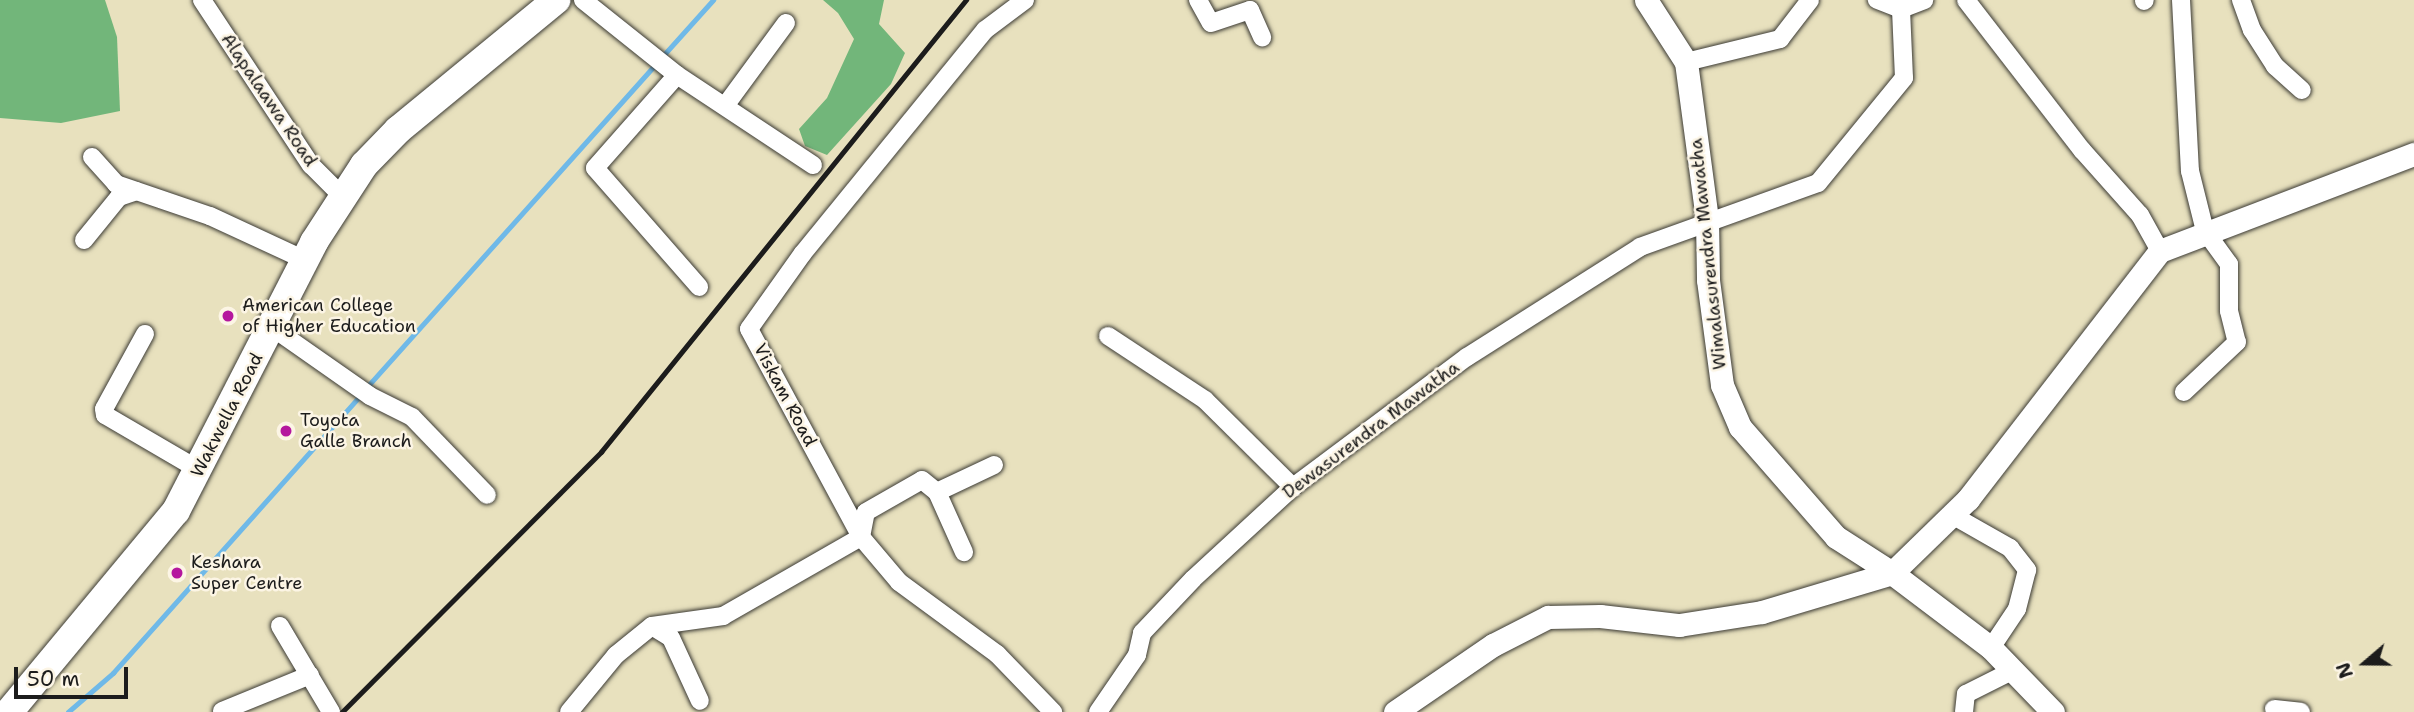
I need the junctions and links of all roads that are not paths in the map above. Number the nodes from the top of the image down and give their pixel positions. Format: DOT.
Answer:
graph roads {
  1 [pos="202,0"];
  2 [pos="556,0"];
  3 [pos="583,0"];
  4 [pos="1025,0"];
  5 [pos="1198,0"];
  6 [pos="1646,0"];
  7 [pos="1810,0"];
  8 [pos="1877,0"];
  9 [pos="1924,0"];
  10 [pos="1966,0"];
  11 [pos="2181,0"];
  12 [pos="2241,0"];
  13 [pos="1901,9"];
  14 [pos="786,23"];
  15 [pos="1262,37"];
  16 [pos="1686,62"];
  17 [pos="677,75"];
  18 [pos="2302,90"];
  19 [pos="725,106"];
  20 [pos="2414,154"];
  21 [pos="92,157"];
  22 [pos="813,165"];
  23 [pos="136,191"];
  24 [pos="342,196"];
  25 [pos="1707,220"];
  26 [pos="2205,231"];
  27 [pos="84,240"];
  28 [pos="2160,251"];
  29 [pos="305,260"];
  30 [pos="699,287"];
  31 [pos="273,328"];
  32 [pos="145,334"];
  33 [pos="1108,336"];
  34 [pos="2183,392"];
  35 [pos="994,465"];
  36 [pos="199,470"];
  37 [pos="1293,487"];
  38 [pos="937,492"];
  39 [pos="487,495"];
  40 [pos="1952,515"];
  41 [pos="861,537"];
  42 [pos="964,552"];
  43 [pos="1892,573"];
  44 [pos="280,626"];
  45 [pos="652,626"];
  46 [pos="1991,648"];
  47 [pos="2014,670"];
  48 [pos="310,676"];
  49 [pos="700,701"];
  50 [pos="2274,709"];
  51 [pos="222,711"];
  52 [pos="9,712"];
  53 [pos="331,712"];
  54 [pos="569,712"];
  55 [pos="1053,712"];
  56 [pos="1098,712"];
  57 [pos="1395,712"];
  58 [pos="1964,712"];
  59 [pos="2053,712"];
  60 [pos="2301,712"];
  1 -- 24 [label="street, Alapalaawa Road"];
  2 -- 24 [label="main road, Wakwella Road"];
  3 -- 17 [label="street"];
  4 -- 41 [label="street, Viskam Road"];
  5 -- 15 [label="street"];
  6 -- 16 [label="street, Wimalasurendra Mawatha"];
  7 -- 16 [label="street"];
  8 -- 13 [label="street"];
  9 -- 13 [label="street"];
  10 -- 28 [label="street"];
  11 -- 26 [label="street"];
  12 -- 18 [label="street"];
  13 -- 25 [label="street, Dewasurendra Mawatha"];
  14 -- 19 [label="street"];
  16 -- 25 [label="street, Wimalasurendra Mawatha"];
  17 -- 19 [label="street"];
  17 -- 30 [label="street"];
  19 -- 22 [label="street"];
  20 -- 26 [label="street"];
  21 -- 23 [label="street"];
  23 -- 27 [label="street"];
  23 -- 29 [label="street"];
  24 -- 29 [label="main road, Wakwella Road"];
  25 -- 37 [label="street, Dewasurendra Mawatha"];
  25 -- 43 [label="street, Wimalasurendra Mawatha"];
  26 -- 28 [label="street"];
  26 -- 34 [label="street"];
  28 -- 40 [label="street"];
  29 -- 31 [label="main road, Wakwella Road"];
  31 -- 36 [label="main road, Wakwella Road"];
  31 -- 39 [label="street"];
  32 -- 36 [label="street"];
  33 -- 37 [label="street"];
  35 -- 38 [label="street"];
  36 -- 52 [label="main road, Wakwella Road"];
  37 -- 56 [label="street, Dewasurendra Mawatha"];
  38 -- 41 [label="street"];
  38 -- 42 [label="street"];
  40 -- 43 [label="street"];
  40 -- 46 [label="street"];
  41 -- 45 [label="street"];
  41 -- 55 [label="street, Viskam Road"];
  43 -- 46 [label="street, Wimalasurendra Mawatha"];
  43 -- 57 [label="street"];
  44 -- 48 [label="street"];
  45 -- 49 [label="street"];
  45 -- 54 [label="street"];
  46 -- 47 [label="street, Wimalasurendra Mawatha"];
  47 -- 58 [label="street"];
  47 -- 59 [label="street, Wimalasurendra Mawatha"];
  48 -- 51 [label="street"];
  48 -- 53 [label="street"];
  50 -- 60 [label="street"];
}
